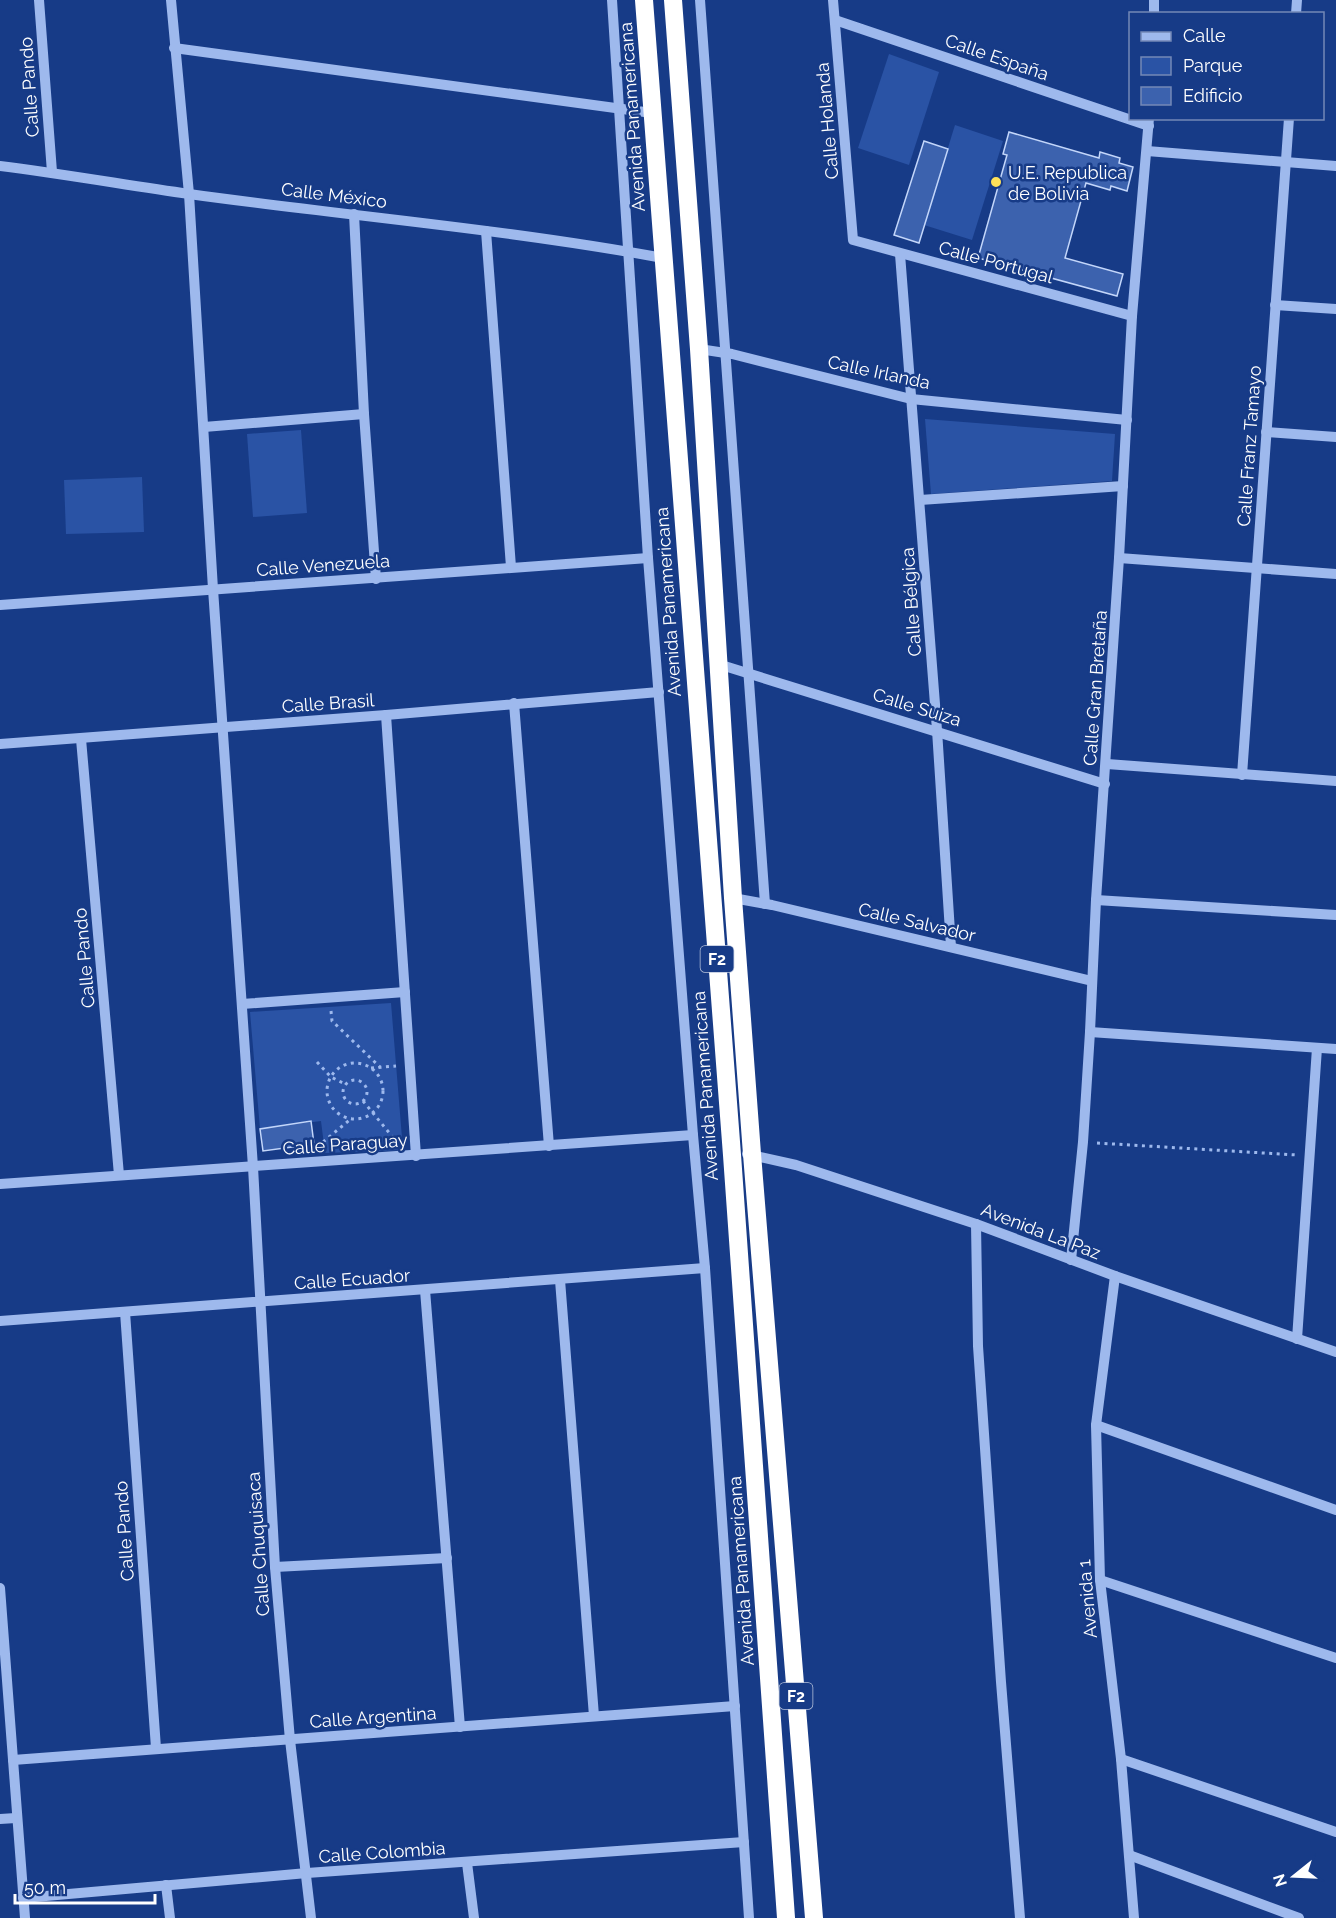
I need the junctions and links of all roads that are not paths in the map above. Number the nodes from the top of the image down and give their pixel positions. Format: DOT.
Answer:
graph roads {
  1 [pos="39,0"];
  2 [pos="171,0"];
  3 [pos="612,0"];
  4 [pos="644,0"];
  5 [pos="673,0"];
  6 [pos="700,0"];
  7 [pos="833,0"];
  8 [pos="835,20"];
  9 [pos="174,48"];
  10 [pos="619,107"];
  11 [pos="652,112"];
  12 [pos="1129,116"];
  13 [pos="1289,120"];
  14 [pos="1149,122"];
  15 [pos="1147,151"];
  16 [pos="1286,163"];
  17 [pos="0,166"];
  18 [pos="1336,166"];
  19 [pos="52,172"];
  20 [pos="189,194"];
  21 [pos="354,214"];
  22 [pos="486,231"];
  23 [pos="853,240"];
  24 [pos="628,252"];
  25 [pos="900,254"];
  26 [pos="663,258"];
  27 [pos="1275,305"];
  28 [pos="1336,309"];
  29 [pos="1132,316"];
  30 [pos="699,349"];
  31 [pos="726,353"];
  32 [pos="910,399"];
  33 [pos="364,414"];
  34 [pos="1127,420"];
  35 [pos="204,427"];
  36 [pos="1266,432"];
  37 [pos="1336,437"];
  38 [pos="1123,486"];
  39 [pos="920,500"];
  40 [pos="648,558"];
  41 [pos="1119,558"];
  42 [pos="511,567"];
  43 [pos="1257,569"];
  44 [pos="1336,574"];
  45 [pos="376,579"];
  46 [pos="213,589"];
  47 [pos="0,605"];
  48 [pos="718,664"];
  49 [pos="748,673"];
  50 [pos="659,692"];
  51 [pos="514,704"];
  52 [pos="386,716"];
  53 [pos="223,727"];
  54 [pos="937,730"];
  55 [pos="81,739"];
  56 [pos="0,744"];
  57 [pos="1107,764"];
  58 [pos="1242,775"];
  59 [pos="1336,781"];
  60 [pos="1105,784"];
  61 [pos="733,898"];
  62 [pos="1096,900"];
  63 [pos="765,904"];
  64 [pos="1336,915"];
  65 [pos="951,947"];
  66 [pos="1092,981"];
  67 [pos="405,992"];
  68 [pos="242,1004"];
  69 [pos="1090,1032"];
  70 [pos="1317,1048"];
  71 [pos="1336,1049"];
  72 [pos="693,1135"];
  73 [pos="549,1146"];
  74 [pos="752,1154"];
  75 [pos="416,1155"];
  76 [pos="732,1155"];
  77 [pos="253,1167"];
  78 [pos="119,1175"];
  79 [pos="0,1184"];
  80 [pos="976,1224"];
  81 [pos="1071,1260"];
  82 [pos="705,1268"];
  83 [pos="1115,1276"];
  84 [pos="560,1280"];
  85 [pos="424,1290"];
  86 [pos="260,1302"];
  87 [pos="125,1312"];
  88 [pos="0,1321"];
  89 [pos="1297,1339"];
  90 [pos="1336,1352"];
  91 [pos="1096,1425"];
  92 [pos="1336,1510"];
  93 [pos="447,1558"];
  94 [pos="275,1567"];
  95 [pos="1100,1581"];
  96 [pos="0,1588"];
  97 [pos="1336,1658"];
  98 [pos="3,1675"];
  99 [pos="735,1706"];
  100 [pos="594,1716"];
  101 [pos="460,1727"];
  102 [pos="290,1740"];
  103 [pos="156,1748"];
  104 [pos="1121,1759"];
  105 [pos="13,1760"];
  106 [pos="16,1818"];
  107 [pos="0,1819"];
  108 [pos="1336,1832"];
  109 [pos="744,1842"];
  110 [pos="1129,1855"];
  111 [pos="467,1863"];
  112 [pos="307,1873"];
  113 [pos="166,1885"];
  114 [pos="23,1898"];
  115 [pos="25,1918"];
  116 [pos="170,1918"];
  117 [pos="311,1918"];
  118 [pos="474,1918"];
  119 [pos="749,1918"];
  120 [pos="786,1918"];
  121 [pos="814,1918"];
  122 [pos="1020,1918"];
  123 [pos="1134,1918"];
  124 [pos="1299,1918"];
  1 -- 19 [label="street, Calle Pando"];
  2 -- 9 [label="street, Calle Chuquisaca"];
  3 -- 10 [label="street, Avenida Panamericana"];
  4 -- 11 [label="highway, Avenida Panamericana / F2"];
  5 -- 30 [label="highway, F2"];
  6 -- 31 [label="street"];
  7 -- 8 [label="street, Calle Holanda"];
  8 -- 12 [label="street, Calle España"];
  8 -- 23 [label="street, Calle Holanda"];
  9 -- 10 [label="street"];
  9 -- 20 [label="street, Calle Chuquisaca"];
  10 -- 11 [label="street"];
  10 -- 24 [label="street, Avenida Panamericana"];
  11 -- 26 [label="highway, Avenida Panamericana / F2"];
  13 -- 16 [label="street, Calle Franz Tamayo"];
  14 -- 15 [label="street, Calle Gran Bretaña"];
  15 -- 16 [label="street"];
  15 -- 29 [label="street, Calle Gran Bretaña"];
  16 -- 18 [label="street"];
  16 -- 27 [label="street, Calle Franz Tamayo"];
  17 -- 19 [label="street, Calle México"];
  19 -- 20 [label="street, Calle México"];
  20 -- 21 [label="street, Calle México"];
  20 -- 35 [label="street, Calle Chuquisaca"];
  21 -- 22 [label="street, Calle México"];
  21 -- 33 [label="street"];
  22 -- 24 [label="street, Calle México"];
  22 -- 42 [label="street"];
  23 -- 25 [label="street, Calle Portugal"];
  24 -- 26 [label="street, Calle México"];
  24 -- 40 [label="street, Avenida Panamericana"];
  25 -- 29 [label="street, Calle Portugal"];
  25 -- 32 [label="street, Calle Bélgica"];
  26 -- 76 [label="highway, Avenida Panamericana / F2"];
  27 -- 28 [label="street"];
  27 -- 36 [label="street, Calle Franz Tamayo"];
  29 -- 34 [label="street, Calle Gran Bretaña"];
  30 -- 31 [label="street, Calle Irlanda"];
  30 -- 48 [label="highway, F2"];
  31 -- 32 [label="street, Calle Irlanda"];
  31 -- 49 [label="street"];
  32 -- 34 [label="street, Calle Irlanda"];
  32 -- 39 [label="street, Calle Bélgica"];
  33 -- 35 [label="street"];
  33 -- 45 [label="street"];
  34 -- 38 [label="street, Calle Gran Bretaña"];
  35 -- 46 [label="street, Calle Chuquisaca"];
  36 -- 37 [label="street"];
  36 -- 43 [label="street, Calle Franz Tamayo"];
  38 -- 39 [label="street"];
  38 -- 41 [label="street, Calle Gran Bretaña"];
  39 -- 54 [label="street, Calle Bélgica"];
  40 -- 42 [label="street, Calle Venezuela"];
  40 -- 50 [label="street, Avenida Panamericana"];
  41 -- 43 [label="street"];
  41 -- 57 [label="street, Calle Gran Bretaña"];
  42 -- 45 [label="street, Calle Venezuela"];
  43 -- 44 [label="street"];
  43 -- 58 [label="street, Calle Franz Tamayo"];
  45 -- 46 [label="street, Calle Venezuela"];
  46 -- 47 [label="street, Calle Venezuela"];
  46 -- 53 [label="street, Calle Chuquisaca"];
  48 -- 49 [label="street, Calle Suiza"];
  48 -- 61 [label="highway, F2"];
  49 -- 54 [label="street, Calle Suiza"];
  49 -- 63 [label="street"];
  50 -- 51 [label="street, Calle Brasil"];
  50 -- 72 [label="street, Avenida Panamericana"];
  51 -- 52 [label="street, Calle Brasil"];
  51 -- 73 [label="street"];
  52 -- 53 [label="street, Calle Brasil"];
  52 -- 67 [label="street"];
  53 -- 55 [label="street, Calle Brasil"];
  53 -- 68 [label="street, Calle Chuquisaca"];
  54 -- 60 [label="street, Calle Suiza"];
  54 -- 65 [label="street, Calle Bélgica"];
  55 -- 56 [label="street, Calle Brasil"];
  55 -- 78 [label="street, Calle Pando"];
  57 -- 58 [label="street"];
  57 -- 60 [label="street, Calle Gran Bretaña"];
  58 -- 59 [label="street"];
  60 -- 62 [label="street, Calle Gran Bretaña"];
  61 -- 63 [label="street, Calle Salvador"];
  61 -- 74 [label="highway, F2"];
  62 -- 64 [label="street"];
  62 -- 66 [label="street, Calle Gran Bretaña"];
  63 -- 65 [label="street, Calle Salvador"];
  65 -- 66 [label="street, Calle Salvador"];
  66 -- 69 [label="street, Calle Gran Bretaña"];
  67 -- 68 [label="street"];
  67 -- 75 [label="street"];
  68 -- 77 [label="street, Calle Chuquisaca"];
  69 -- 70 [label="street"];
  69 -- 81 [label="street, Calle Gran Bretaña"];
  70 -- 71 [label="street"];
  70 -- 89 [label="street"];
  72 -- 73 [label="street, Calle Paraguay"];
  72 -- 82 [label="street, Avenida Panamericana"];
  73 -- 75 [label="street, Calle Paraguay"];
  74 -- 76 [label="street, Avenida La Paz"];
  74 -- 80 [label="street, Avenida La Paz"];
  74 -- 121 [label="highway, F2"];
  75 -- 77 [label="street, Calle Paraguay"];
  76 -- 120 [label="highway, Avenida Panamericana / F2"];
  77 -- 78 [label="street, Calle Paraguay"];
  77 -- 86 [label="street, Calle Chuquisaca"];
  78 -- 79 [label="street, Calle Paraguay"];
  80 -- 81 [label="street, Avenida La Paz"];
  80 -- 122 [label="street"];
  81 -- 83 [label="street, Avenida La Paz"];
  82 -- 84 [label="street, Calle Ecuador"];
  82 -- 99 [label="street, Avenida Panamericana"];
  83 -- 89 [label="street, Avenida La Paz"];
  83 -- 91 [label="street, Avenida 1"];
  84 -- 85 [label="street, Calle Ecuador"];
  84 -- 100 [label="street"];
  85 -- 86 [label="street, Calle Ecuador"];
  85 -- 93 [label="street"];
  86 -- 87 [label="street, Calle Ecuador"];
  86 -- 94 [label="street, Calle Chuquisaca"];
  87 -- 88 [label="street, Calle Ecuador"];
  87 -- 103 [label="street, Calle Pando"];
  89 -- 90 [label="street, Avenida La Paz"];
  91 -- 92 [label="street"];
  91 -- 95 [label="street, Avenida 1"];
  93 -- 94 [label="street"];
  93 -- 101 [label="street"];
  94 -- 102 [label="street, Calle Chuquisaca"];
  95 -- 97 [label="street"];
  95 -- 104 [label="street, Avenida 1"];
  96 -- 98 [label="street"];
  98 -- 105 [label="street"];
  99 -- 100 [label="street, Calle Argentina"];
  99 -- 109 [label="street, Avenida Panamericana"];
  100 -- 101 [label="street, Calle Argentina"];
  101 -- 102 [label="street, Calle Argentina"];
  102 -- 103 [label="street, Calle Argentina"];
  102 -- 112 [label="street, Calle Chuquisaca"];
  103 -- 105 [label="street, Calle Argentina"];
  104 -- 108 [label="street"];
  104 -- 110 [label="street, Avenida 1"];
  105 -- 106 [label="street"];
  106 -- 107 [label="street"];
  106 -- 114 [label="street"];
  109 -- 111 [label="street, Calle Colombia"];
  109 -- 119 [label="street, Avenida Panamericana"];
  110 -- 123 [label="street, Avenida 1"];
  110 -- 124 [label="street"];
  111 -- 112 [label="street, Calle Colombia"];
  111 -- 118 [label="street"];
  112 -- 113 [label="street, Calle Colombia"];
  112 -- 117 [label="street, Calle Chuquisaca"];
  113 -- 114 [label="street, Calle Colombia"];
  113 -- 116 [label="street"];
  114 -- 115 [label="street"];
}
